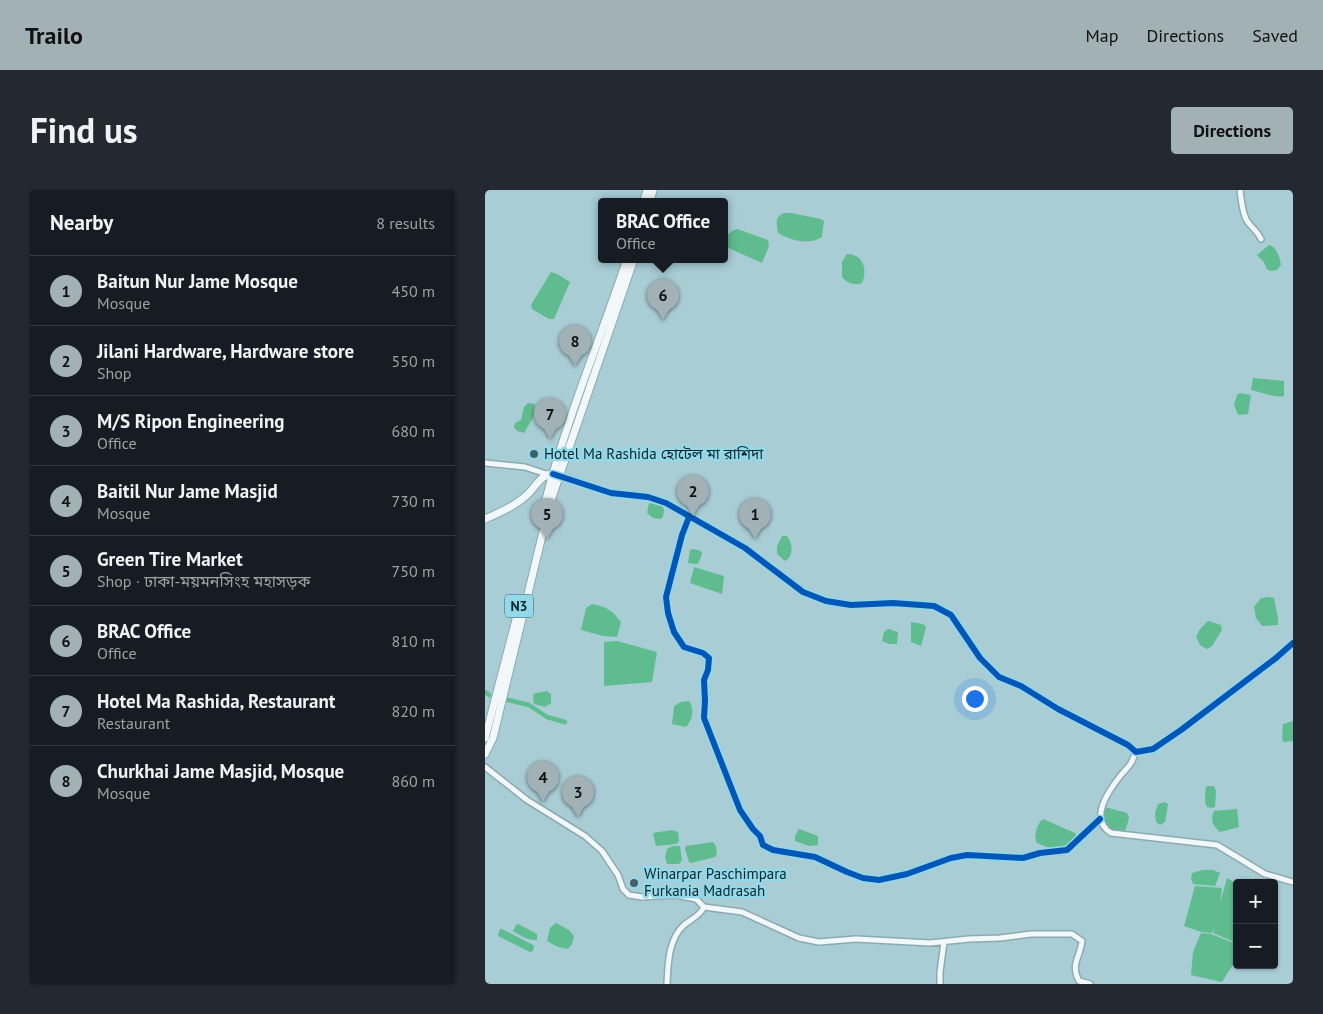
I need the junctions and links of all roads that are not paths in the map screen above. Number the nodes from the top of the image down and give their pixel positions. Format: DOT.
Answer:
graph roads {
  1 [pos="1240,190"];
  2 [pos="1261,240"];
  3 [pos="626,263"];
  4 [pos="632,263"];
  5 [pos="485,463"];
  6 [pos="552,474"];
  7 [pos="689,517"];
  8 [pos="485,520"];
  9 [pos="1293,643"];
  10 [pos="485,737"];
  11 [pos="1136,752"];
  12 [pos="485,754"];
  13 [pos="485,768"];
  14 [pos="1100,820"];
  15 [pos="1293,882"];
  16 [pos="703,907"];
  17 [pos="944,942"];
  18 [pos="667,984"];
  19 [pos="940,984"];
  20 [pos="1090,984"];
  1 -- 2 [label="street"];
  3 -- 6 [label="highway, N3"];
  4 -- 6 [label="highway, N3"];
  5 -- 6 [label="street"];
  6 -- 7 [label="street"];
  6 -- 8 [label="highway"];
  6 -- 10 [label="highway, N3"];
  6 -- 12 [label="highway, N3"];
  7 -- 11 [label="street"];
  7 -- 14 [label="street"];
  9 -- 11 [label="street"];
  11 -- 14 [label="street"];
  13 -- 16 [label="street"];
  14 -- 15 [label="street"];
  16 -- 17 [label="street"];
  16 -- 18 [label="street"];
  17 -- 19 [label="street"];
  17 -- 20 [label="street"];
}
